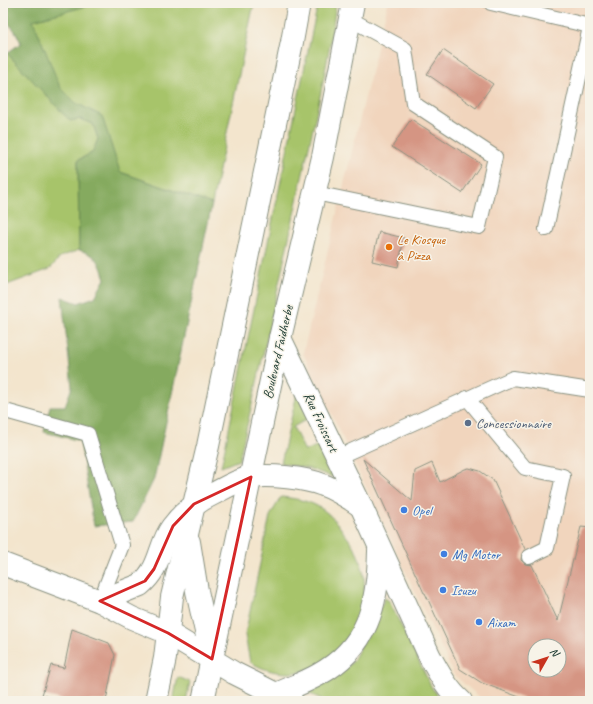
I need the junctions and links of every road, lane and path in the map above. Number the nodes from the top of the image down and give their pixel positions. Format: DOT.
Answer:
graph roads {
  1 [pos="299,3"];
  2 [pos="491,3"];
  3 [pos="352,11"];
  4 [pos="590,26"];
  5 [pos="314,193"];
  6 [pos="546,229"];
  7 [pos="280,338"];
  8 [pos="590,390"];
  9 [pos="466,398"];
  10 [pos="9,412"];
  11 [pos="338,457"];
  12 [pos="251,477"];
  13 [pos="194,504"];
  14 [pos="361,506"];
  15 [pos="188,534"];
  16 [pos="379,548"];
  17 [pos="529,557"];
  18 [pos="3,564"];
  19 [pos="100,601"];
  20 [pos="168,633"];
  21 [pos="212,659"];
  22 [pos="277,699"];
  23 [pos="156,701"];
  24 [pos="204,701"];
  25 [pos="461,701"];
  1 -- 13 [label="street"];
  2 -- 4 [label="lane"];
  3 -- 5 [label="street, Boulevard Faidherbe"];
  3 -- 5 [label="lane"];
  4 -- 6 [label="lane"];
  5 -- 7 [label="street, Boulevard Faidherbe"];
  7 -- 11 [label="street, Rue Froissart"];
  7 -- 12 [label="street, Boulevard Faidherbe"];
  8 -- 9 [label="lane"];
  9 -- 11 [label="lane"];
  9 -- 17 [label="lane"];
  10 -- 19 [label="lane"];
  11 -- 14 [label="street, Rue Froissart"];
  12 -- 13 [label="street"];
  12 -- 14 [label="street"];
  12 -- 21 [label="street, Boulevard Faidherbe"];
  13 -- 15 [label="street"];
  13 -- 19 [label="street"];
  14 -- 16 [label="street, Rue Froissart"];
  15 -- 20 [label="street"];
  15 -- 21 [label="street"];
  16 -- 22 [label="street, Rue Froissart"];
  16 -- 25 [label="street, Rue Froissart"];
  18 -- 19 [label="street, Rue Froissart"];
  19 -- 20 [label="street, Rue Froissart"];
  20 -- 21 [label="street, Rue Froissart"];
  20 -- 23 [label="street"];
  21 -- 22 [label="street, Rue Froissart"];
  21 -- 24 [label="street, Boulevard Faidherbe"];
}
